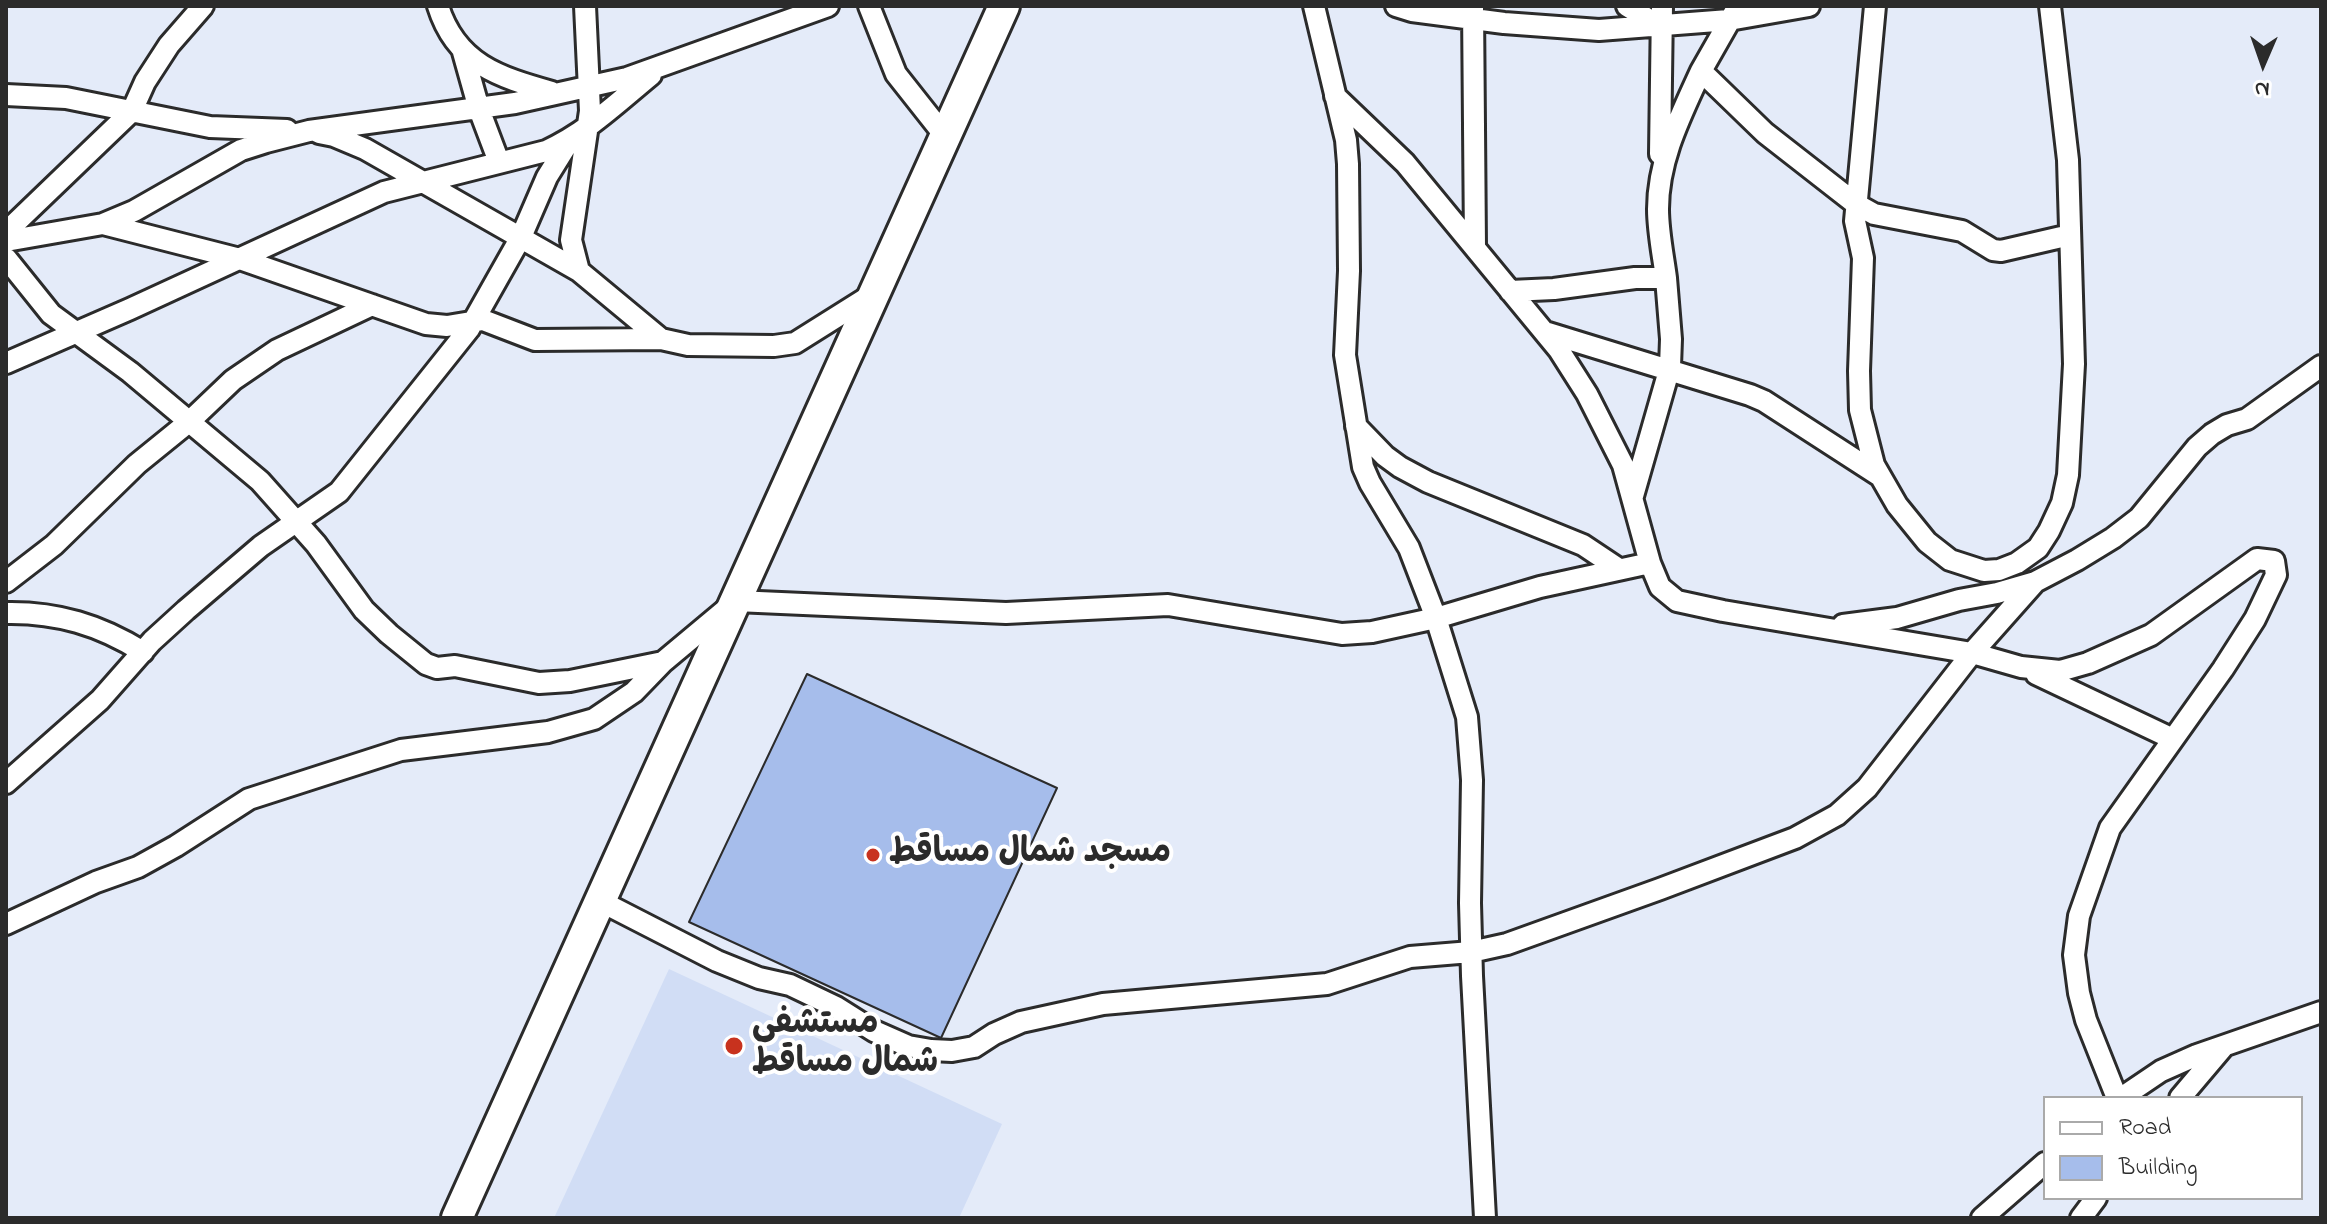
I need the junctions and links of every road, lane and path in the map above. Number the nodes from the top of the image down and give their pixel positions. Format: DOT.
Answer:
graph roads {
  1 [pos="203,6"];
  2 [pos="438,6"];
  3 [pos="585,6"];
  4 [pos="828,6"];
  5 [pos="869,6"];
  6 [pos="1004,6"];
  7 [pos="1314,6"];
  8 [pos="1396,6"];
  9 [pos="1627,6"];
  10 [pos="1662,6"];
  11 [pos="1809,6"];
  12 [pos="1875,6"];
  13 [pos="2050,6"];
  14 [pos="1473,12"];
  15 [pos="1734,13"];
  16 [pos="1661,27"];
  17 [pos="463,52"];
  18 [pos="660,67"];
  19 [pos="1701,71"];
  20 [pos="590,85"];
  21 [pos="557,93"];
  22 [pos="6,95"];
  23 [pos="1335,96"];
  24 [pos="479,109"];
  25 [pos="132,111"];
  26 [pos="589,127"];
  27 [pos="309,131"];
  28 [pos="945,136"];
  29 [pos="570,140"];
  30 [pos="499,162"];
  31 [pos="422,181"];
  32 [pos="1659,189"];
  33 [pos="1856,204"];
  34 [pos="103,224"];
  35 [pos="6,232"];
  36 [pos="2070,235"];
  37 [pos="521,237"];
  38 [pos="6,241"];
  39 [pos="1475,246"];
  40 [pos="6,258"];
  41 [pos="240,259"];
  42 [pos="579,271"];
  43 [pos="1666,278"];
  44 [pos="1510,291"];
  45 [pos="873,294"];
  46 [pos="372,305"];
  47 [pos="473,321"];
  48 [pos="1545,332"];
  49 [pos="74,333"];
  50 [pos="661,339"];
  51 [pos="6,363"];
  52 [pos="2321,366"];
  53 [pos="1669,372"];
  54 [pos="190,421"];
  55 [pos="1356,426"];
  56 [pos="1880,476"];
  57 [pos="1632,500"];
  58 [pos="296,522"];
  59 [pos="1950,560"];
  60 [pos="1650,563"];
  61 [pos="1619,569"];
  62 [pos="1999,570"];
  63 [pos="6,582"];
  64 [pos="2035,582"];
  65 [pos="1966,595"];
  66 [pos="736,601"];
  67 [pos="6,613"];
  68 [pos="1436,618"];
  69 [pos="1823,628"];
  70 [pos="143,652"];
  71 [pos="1972,653"];
  72 [pos="663,662"];
  73 [pos="2021,667"];
  74 [pos="2173,739"];
  75 [pos="6,783"];
  76 [pos="602,902"];
  77 [pos="6,924"];
  78 [pos="1471,952"];
  79 [pos="2321,1012"];
  80 [pos="2226,1044"];
  81 [pos="2118,1096"];
  82 [pos="2122,1096"];
  83 [pos="2182,1096"];
  84 [pos="2043,1165"];
  85 [pos="2094,1200"];
  86 [pos="457,1218"];
  87 [pos="1485,1218"];
  88 [pos="1982,1218"];
  89 [pos="2081,1218"];
  1 -- 25 [label="street"];
  2 -- 17 [label="street"];
  3 -- 20 [label="street"];
  4 -- 18 [label="street"];
  5 -- 28 [label="street"];
  6 -- 28 [label="highway"];
  7 -- 23 [label="street"];
  8 -- 14 [label="street"];
  9 -- 16 [label="street"];
  10 -- 16 [label="street"];
  11 -- 15 [label="street"];
  12 -- 33 [label="street"];
  13 -- 36 [label="street"];
  14 -- 16 [label="street"];
  14 -- 39 [label="street"];
  15 -- 16 [label="street"];
  15 -- 19 [label="street"];
  16 -- 32 [label="street"];
  17 -- 21 [label="street"];
  17 -- 24 [label="street"];
  18 -- 20 [label="street"];
  18 -- 26 [label="street"];
  19 -- 32 [label="street"];
  19 -- 33 [label="street"];
  20 -- 21 [label="street"];
  20 -- 26 [label="street"];
  21 -- 24 [label="street"];
  22 -- 25 [label="street"];
  23 -- 39 [label="street"];
  23 -- 55 [label="street"];
  24 -- 27 [label="street"];
  24 -- 30 [label="street"];
  25 -- 27 [label="street"];
  25 -- 35 [label="street"];
  26 -- 29 [label="street"];
  26 -- 42 [label="street"];
  27 -- 31 [label="street"];
  27 -- 34 [label="street"];
  28 -- 45 [label="highway"];
  29 -- 30 [label="street"];
  29 -- 37 [label="street"];
  30 -- 31 [label="street"];
  31 -- 37 [label="street"];
  31 -- 41 [label="street"];
  32 -- 43 [label="street"];
  33 -- 36 [label="street"];
  33 -- 56 [label="street"];
  34 -- 38 [label="street"];
  34 -- 41 [label="street"];
  36 -- 62 [label="street"];
  37 -- 42 [label="street"];
  37 -- 47 [label="street"];
  39 -- 44 [label="street"];
  40 -- 49 [label="street"];
  41 -- 46 [label="street"];
  41 -- 49 [label="street"];
  42 -- 50 [label="street"];
  43 -- 44 [label="street"];
  43 -- 53 [label="street"];
  44 -- 48 [label="street"];
  45 -- 50 [label="street"];
  45 -- 66 [label="highway"];
  46 -- 47 [label="street"];
  46 -- 54 [label="street"];
  47 -- 50 [label="street"];
  47 -- 58 [label="street"];
  48 -- 53 [label="street"];
  48 -- 57 [label="street"];
  49 -- 51 [label="street"];
  49 -- 54 [label="street"];
  52 -- 64 [label="street"];
  53 -- 56 [label="street"];
  53 -- 57 [label="street"];
  54 -- 58 [label="street"];
  54 -- 63 [label="street"];
  55 -- 61 [label="street"];
  55 -- 68 [label="street"];
  56 -- 59 [label="street"];
  57 -- 60 [label="street"];
  58 -- 70 [label="street"];
  58 -- 72 [label="street"];
  59 -- 62 [label="street"];
  59 -- 65 [label="street"];
  60 -- 61 [label="street"];
  60 -- 69 [label="street"];
  61 -- 68 [label="street"];
  62 -- 65 [label="street"];
  64 -- 65 [label="street"];
  64 -- 71 [label="street"];
  65 -- 69 [label="street"];
  66 -- 68 [label="street"];
  66 -- 72 [label="street"];
  66 -- 76 [label="highway"];
  67 -- 70 [label="street"];
  68 -- 78 [label="street"];
  69 -- 71 [label="street"];
  70 -- 75 [label="street"];
  71 -- 73 [label="street"];
  71 -- 78 [label="street"];
  72 -- 77 [label="street"];
  73 -- 74 [label="street"];
  73 -- 74 [label="street"];
  74 -- 81 [label="street"];
  76 -- 78 [label="street"];
  76 -- 86 [label="highway"];
  78 -- 87 [label="street"];
  79 -- 80 [label="street"];
  80 -- 82 [label="street"];
  80 -- 83 [label="street"];
  84 -- 88 [label="street"];
  85 -- 89 [label="street"];
}
